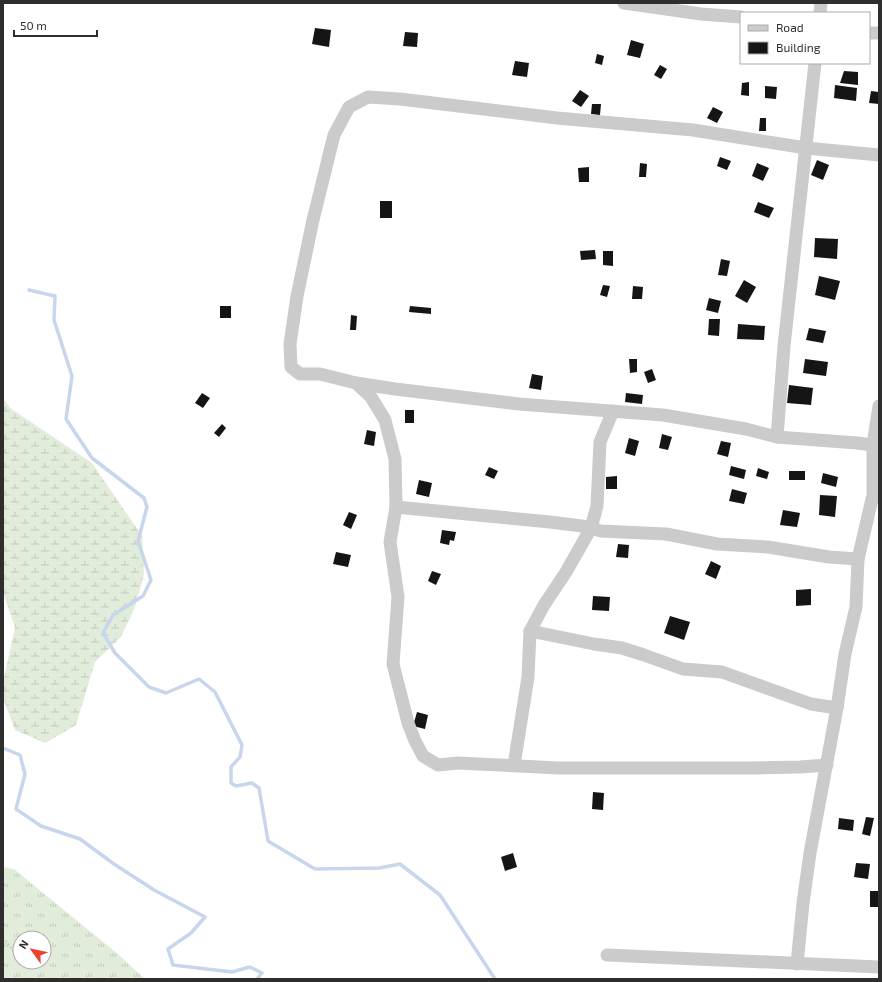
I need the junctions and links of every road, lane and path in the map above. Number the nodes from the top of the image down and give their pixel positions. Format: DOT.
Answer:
graph roads {
  1 [pos="624,3"];
  2 [pos="701,8"];
  3 [pos="740,17"];
  4 [pos="815,64"];
  5 [pos="806,148"];
  6 [pos="879,155"];
  7 [pos="356,383"];
  8 [pos="879,406"];
  9 [pos="613,411"];
  10 [pos="777,437"];
  11 [pos="876,446"];
  12 [pos="396,506"];
  13 [pos="591,528"];
  14 [pos="858,559"];
  15 [pos="530,631"];
  16 [pos="837,708"];
  17 [pos="514,765"];
  18 [pos="827,765"];
  19 [pos="3,937"];
  20 [pos="12,949"];
  21 [pos="607,955"];
  22 [pos="797,964"];
  23 [pos="879,967"];
  1 -- 2 [label="street"];
  2 -- 3 [label="street"];
  4 -- 5 [label="street"];
  5 -- 6 [label="street"];
  5 -- 7 [label="street"];
  5 -- 10 [label="street"];
  7 -- 9 [label="street"];
  7 -- 12 [label="street"];
  8 -- 11 [label="street"];
  9 -- 10 [label="street"];
  9 -- 13 [label="street"];
  10 -- 11 [label="street"];
  11 -- 14 [label="street"];
  12 -- 13 [label="street"];
  12 -- 17 [label="street"];
  13 -- 14 [label="street"];
  13 -- 15 [label="street"];
  14 -- 16 [label="street"];
  15 -- 16 [label="street"];
  15 -- 17 [label="street"];
  16 -- 18 [label="street"];
  17 -- 18 [label="street"];
  18 -- 22 [label="street"];
  19 -- 20 [label="path"];
  21 -- 22 [label="street"];
  22 -- 23 [label="street"];
}
